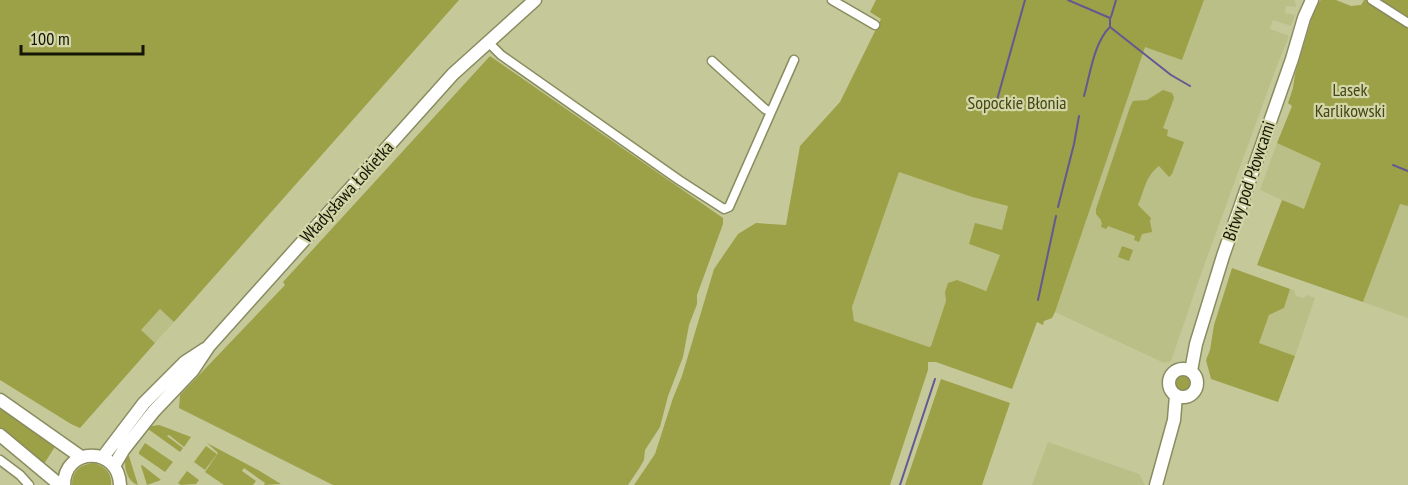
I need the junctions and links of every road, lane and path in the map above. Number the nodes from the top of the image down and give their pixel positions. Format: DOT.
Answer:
graph roads {
  1 [pos="535,0"];
  2 [pos="832,0"];
  3 [pos="1303,0"];
  4 [pos="1312,0"];
  5 [pos="1372,0"];
  6 [pos="1304,18"];
  7 [pos="1408,23"];
  8 [pos="875,25"];
  9 [pos="488,42"];
  10 [pos="794,60"];
  11 [pos="712,62"];
  12 [pos="771,112"];
  13 [pos="208,346"];
  14 [pos="1187,370"];
  15 [pos="1180,396"];
  16 [pos="0,400"];
  17 [pos="0,435"];
  18 [pos="81,457"];
  19 [pos="103,458"];
  20 [pos="0,460"];
  21 [pos="114,466"];
  22 [pos="123,483"];
  23 [pos="29,485"];
  24 [pos="62,485"];
  25 [pos="1156,485"];
  1 -- 9 [label="street, Władysława Łokietka"];
  2 -- 8 [label="street"];
  3 -- 6 [label="street, Bitwy pod Płowcami"];
  4 -- 6 [label="street, Bitwy pod Płowcami"];
  5 -- 7 [label="street"];
  6 -- 14 [label="street, Bitwy pod Płowcami"];
  9 -- 12 [label="street"];
  9 -- 13 [label="street, Władysława Łokietka"];
  10 -- 12 [label="street"];
  11 -- 12 [label="street"];
  13 -- 19 [label="street, Władysława Łokietka"];
  13 -- 21 [label="street, Władysława Łokietka"];
  14 -- 15 [label="street, Bitwy pod Płowcami"];
  14 -- 15 [label="street, Bitwy pod Płowcami"];
  15 -- 25 [label="street, Bitwy pod Płowcami"];
  16 -- 18 [label="street"];
  17 -- 24 [label="street"];
  18 -- 19 [label="street"];
  18 -- 24 [label="street"];
  19 -- 21 [label="street"];
  20 -- 23 [label="street"];
  21 -- 22 [label="street"];
}
